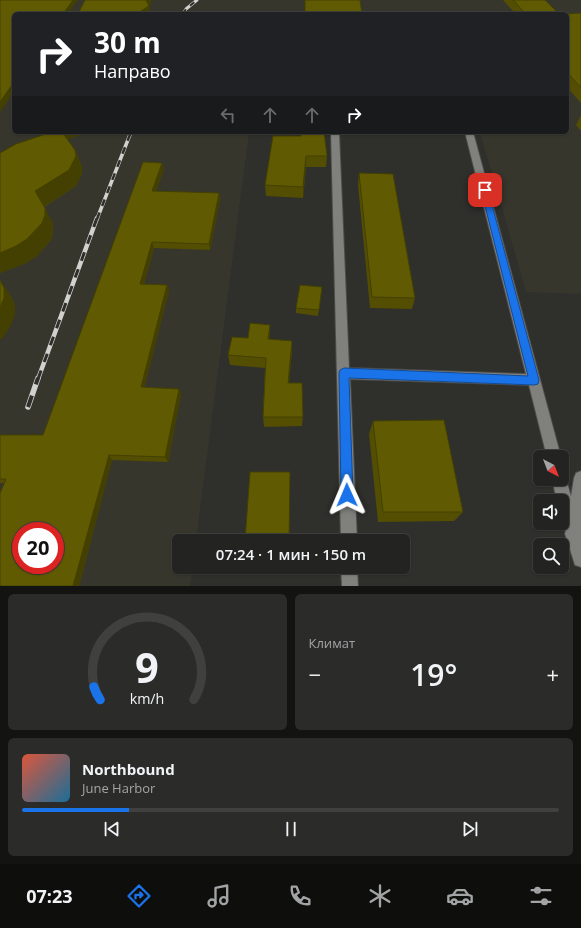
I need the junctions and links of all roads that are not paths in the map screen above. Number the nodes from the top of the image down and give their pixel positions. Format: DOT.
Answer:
graph roads {
  1 [pos="335,134"];
  2 [pos="470,134"];
  3 [pos="344,373"];
  4 [pos="534,380"];
  5 [pos="552,450"];
  6 [pos="581,478"];
  7 [pos="561,486"];
  8 [pos="349,534"];
  9 [pos="574,534"];
  10 [pos="581,559"];
  11 [pos="349,574"];
  12 [pos="350,586"];
  1 -- 3 [label="street"];
  2 -- 4 [label="street"];
  3 -- 4 [label="street"];
  3 -- 8 [label="street"];
  4 -- 5 [label="street"];
  6 -- 9 [label="street"];
  7 -- 9 [label="street"];
  9 -- 10 [label="street"];
  11 -- 12 [label="street"];
}
